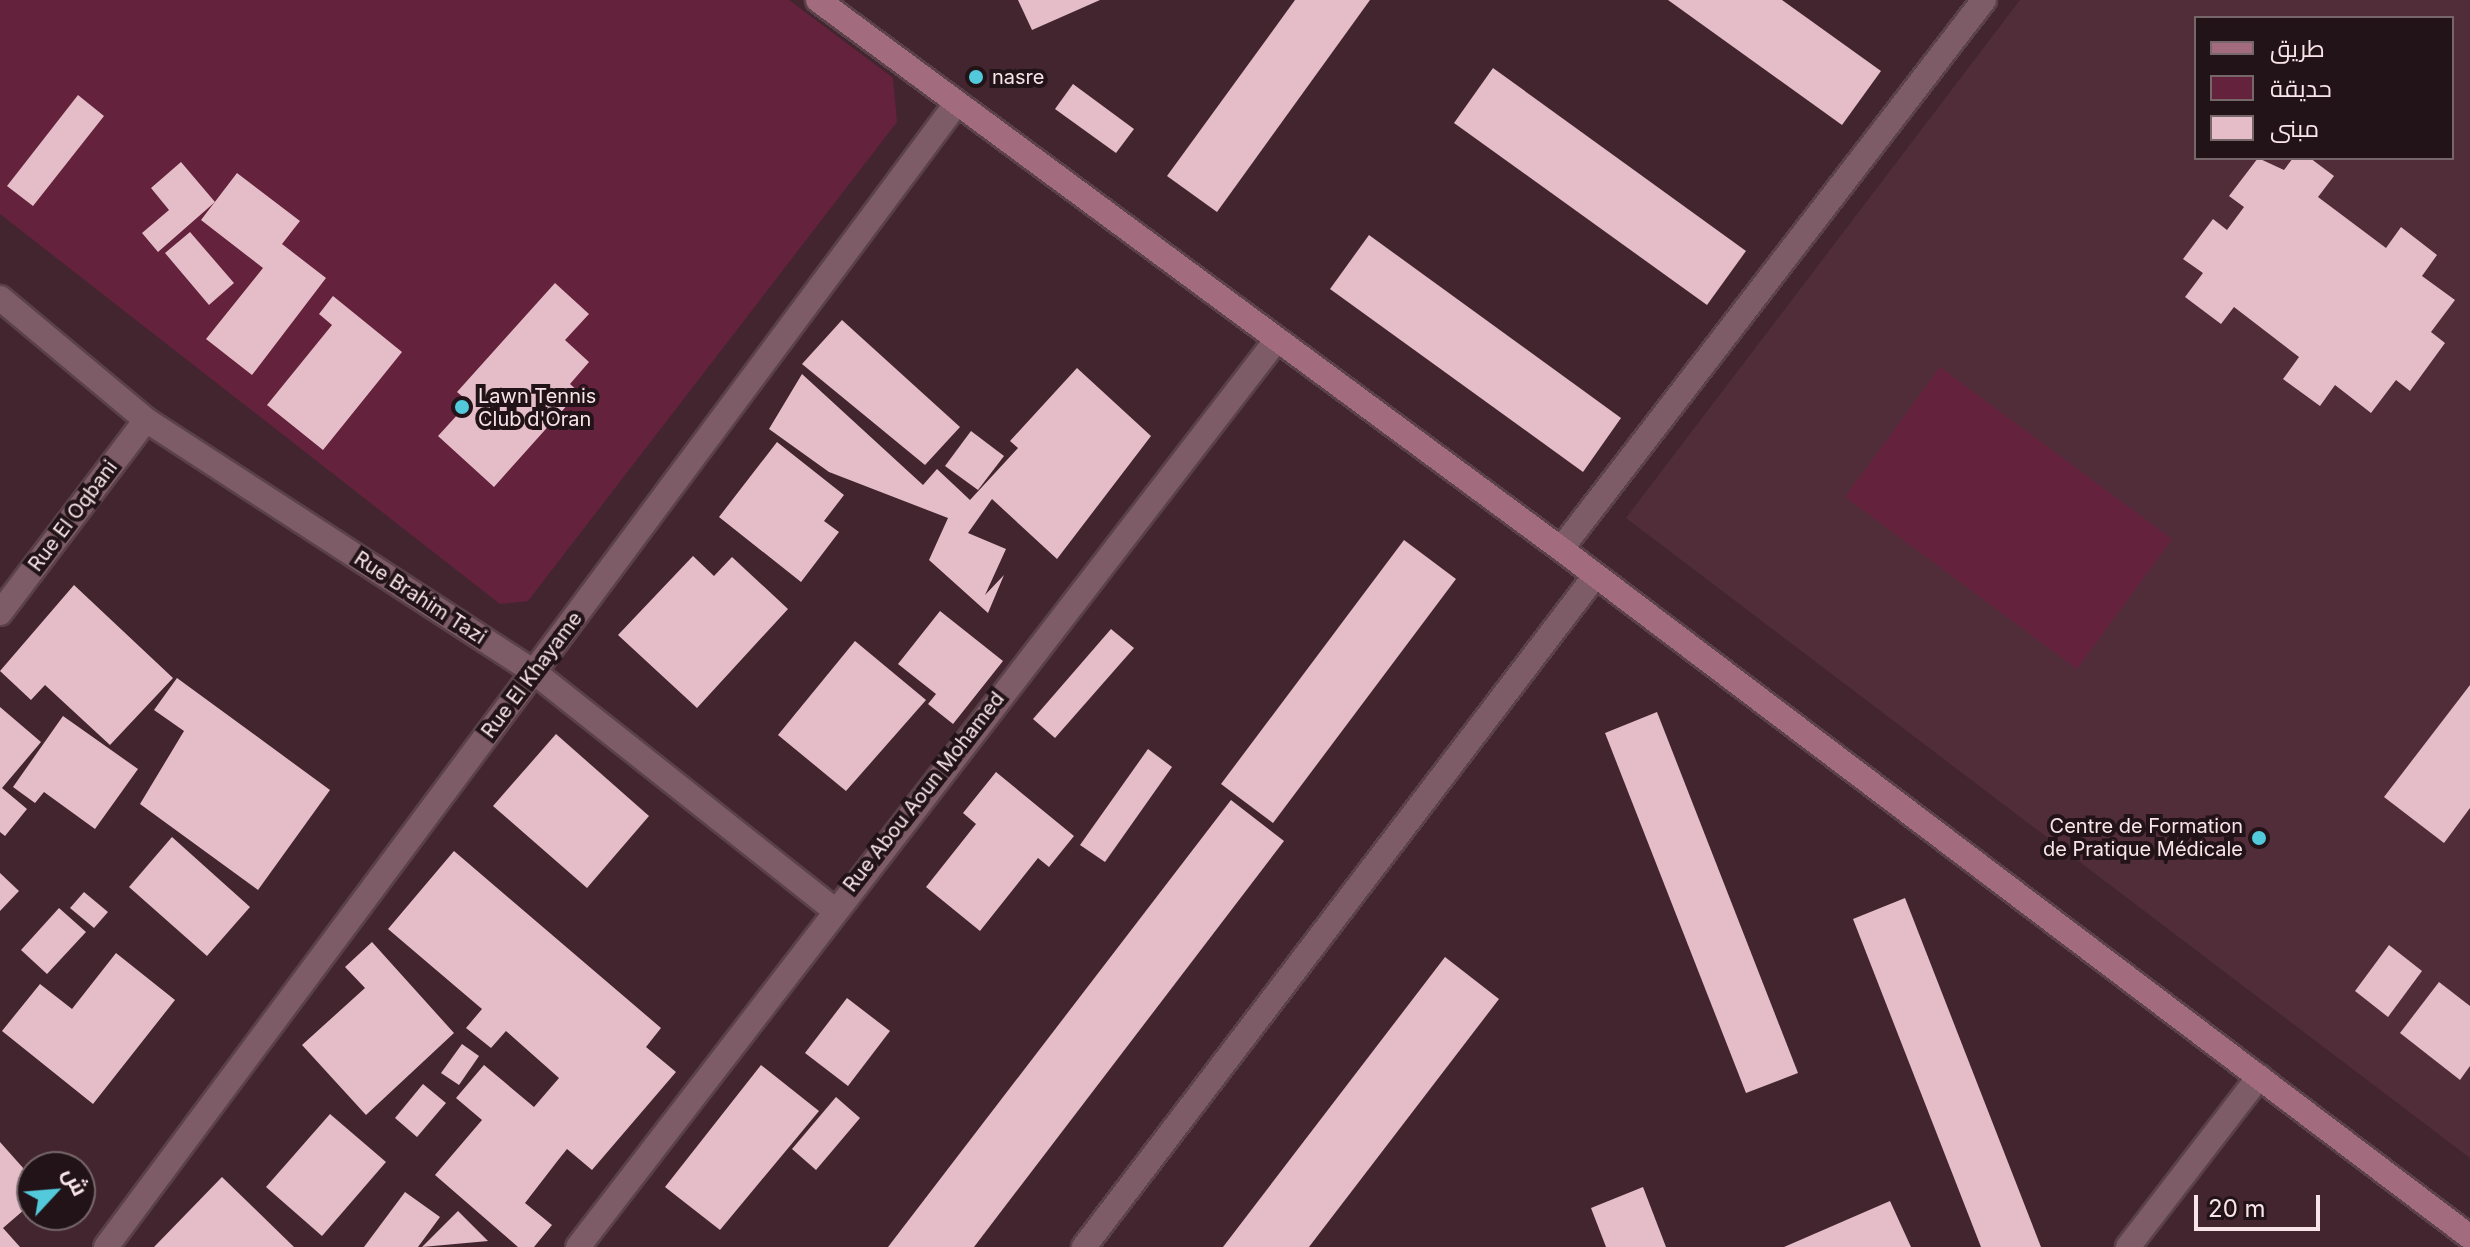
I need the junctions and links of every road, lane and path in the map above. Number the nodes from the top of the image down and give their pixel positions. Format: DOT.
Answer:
graph roads {
  1 [pos="818,0"];
  2 [pos="1984,0"];
  3 [pos="957,103"];
  4 [pos="0,298"];
  5 [pos="1275,342"];
  6 [pos="146,420"];
  7 [pos="1561,549"];
  8 [pos="1595,576"];
  9 [pos="0,613"];
  10 [pos="534,672"];
  11 [pos="833,909"];
  12 [pos="2259,1077"];
  13 [pos="2470,1237"];
  14 [pos="106,1247"];
  15 [pos="578,1247"];
  16 [pos="1084,1247"];
  17 [pos="2128,1247"];
  1 -- 3 [label="street"];
  2 -- 7 [label="street"];
  3 -- 5 [label="street"];
  3 -- 10 [label="street, Rue El Khayame"];
  4 -- 6 [label="street, Rue Brahim Tazi"];
  5 -- 7 [label="street"];
  5 -- 11 [label="street, Rue Abou Aoun Mohamed"];
  6 -- 9 [label="street, Rue El Oqbani"];
  6 -- 10 [label="street, Rue Brahim Tazi"];
  7 -- 8 [label="street"];
  8 -- 12 [label="street"];
  8 -- 16 [label="street"];
  10 -- 11 [label="street, Rue Brahim Tazi"];
  10 -- 14 [label="street, Rue El Khayame"];
  11 -- 15 [label="street, Rue Abou Aoun Mohamed"];
  12 -- 13 [label="street"];
  12 -- 17 [label="street"];
}
